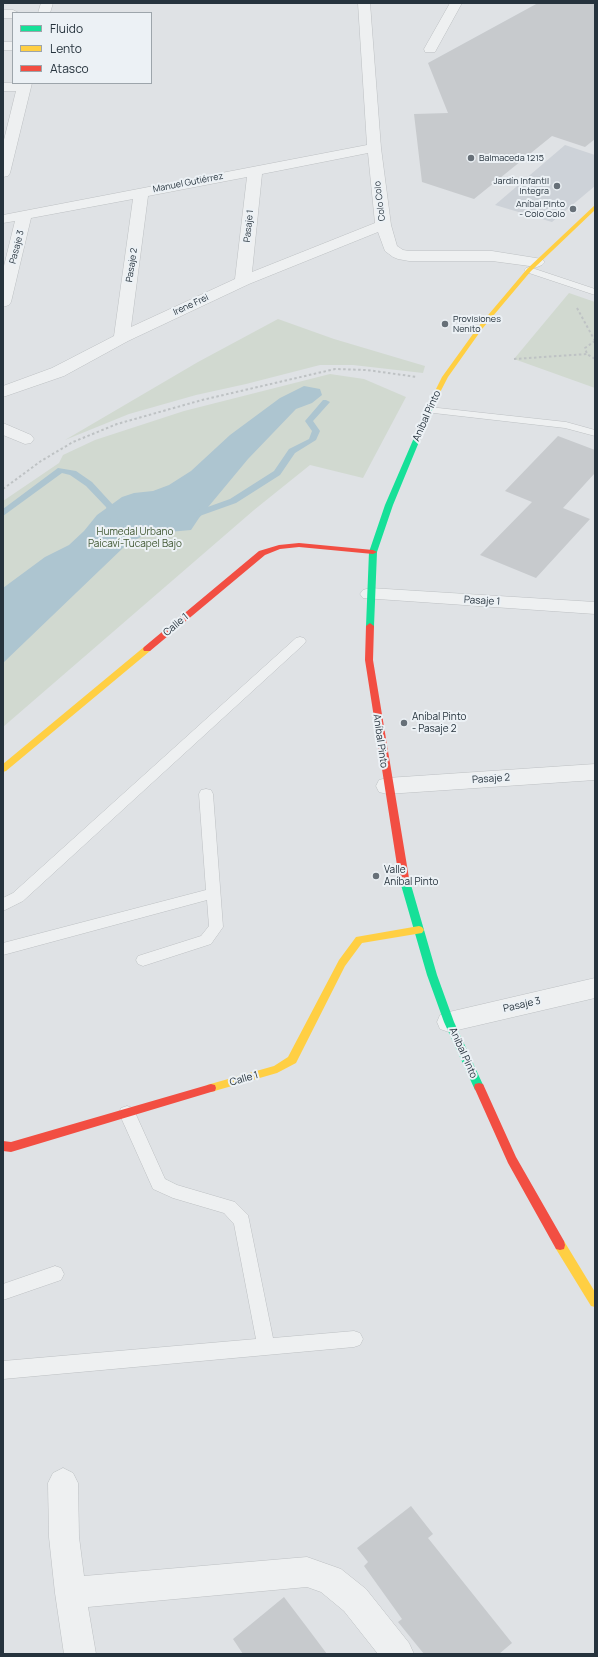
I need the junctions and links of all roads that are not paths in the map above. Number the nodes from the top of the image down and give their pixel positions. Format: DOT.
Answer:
graph roads {
  1 [pos="364,3"];
  2 [pos="456,3"];
  3 [pos="430,49"];
  4 [pos="25,85"];
  5 [pos="3,87"];
  6 [pos="8,131"];
  7 [pos="374,148"];
  8 [pos="255,170"];
  9 [pos="3,173"];
  10 [pos="142,192"];
  11 [pos="595,207"];
  12 [pos="24,215"];
  13 [pos="3,219"];
  14 [pos="383,225"];
  15 [pos="533,266"];
  16 [pos="243,281"];
  17 [pos="595,292"];
  18 [pos="3,302"];
  19 [pos="122,338"];
  20 [pos="3,392"];
  21 [pos="429,410"];
  22 [pos="3,428"];
  23 [pos="595,433"];
  24 [pos="24,439"];
  25 [pos="373,552"];
  26 [pos="370,594"];
  27 [pos="595,608"];
  28 [pos="300,641"];
  29 [pos="3,769"];
  30 [pos="595,772"];
  31 [pos="387,786"];
  32 [pos="206,794"];
  33 [pos="214,893"];
  34 [pos="3,905"];
  35 [pos="419,930"];
  36 [pos="3,948"];
  37 [pos="143,960"];
  38 [pos="595,988"];
  39 [pos="449,1022"];
  40 [pos="127,1113"];
  41 [pos="3,1146"];
  42 [pos="55,1274"];
  43 [pos="3,1292"];
  44 [pos="595,1302"];
  45 [pos="354,1339"];
  46 [pos="266,1346"];
  47 [pos="3,1370"];
  48 [pos="63,1482"];
  49 [pos="70,1593"];
  50 [pos="80,1654"];
  51 [pos="398,1654"];
  1 -- 7 [label="street, Colo Colo"];
  2 -- 3 [label="street"];
  4 -- 5 [label="street"];
  4 -- 6 [label="street"];
  6 -- 9 [label="street"];
  7 -- 8 [label="street, Manuel Gutiérrez"];
  7 -- 14 [label="street, Colo Colo"];
  8 -- 10 [label="street, Manuel Gutiérrez"];
  8 -- 16 [label="street, Pasaje 1"];
  10 -- 12 [label="street, Manuel Gutiérrez"];
  10 -- 19 [label="street, Pasaje 2"];
  11 -- 15 [label="street, Aníbal Pinto"];
  12 -- 13 [label="street, Manuel Gutiérrez"];
  12 -- 18 [label="street, Pasaje 3"];
  14 -- 15 [label="street, Colo Colo"];
  14 -- 16 [label="street, Irene Frei"];
  15 -- 17 [label="lane"];
  15 -- 21 [label="street, Aníbal Pinto"];
  16 -- 19 [label="street, Irene Frei"];
  19 -- 20 [label="street, Irene Frei"];
  21 -- 23 [label="lane"];
  21 -- 25 [label="street, Aníbal Pinto"];
  22 -- 24 [label="street"];
  25 -- 26 [label="street, Aníbal Pinto"];
  25 -- 29 [label="street, Calle 1"];
  26 -- 27 [label="street, Pasaje 1"];
  26 -- 31 [label="street, Aníbal Pinto"];
  28 -- 34 [label="lane"];
  30 -- 31 [label="street, Pasaje 2"];
  31 -- 35 [label="street, Aníbal Pinto"];
  32 -- 33 [label="lane"];
  33 -- 36 [label="lane"];
  33 -- 37 [label="lane"];
  35 -- 39 [label="street, Aníbal Pinto"];
  35 -- 40 [label="street, Calle 1"];
  38 -- 39 [label="street, Pasaje 3"];
  39 -- 44 [label="street, Aníbal Pinto"];
  40 -- 41 [label="street, Calle 1"];
  40 -- 46 [label="lane"];
  42 -- 43 [label="lane"];
  45 -- 46 [label="lane"];
  46 -- 47 [label="lane"];
  48 -- 49 [label="street"];
  49 -- 50 [label="street"];
  49 -- 51 [label="street"];
}
